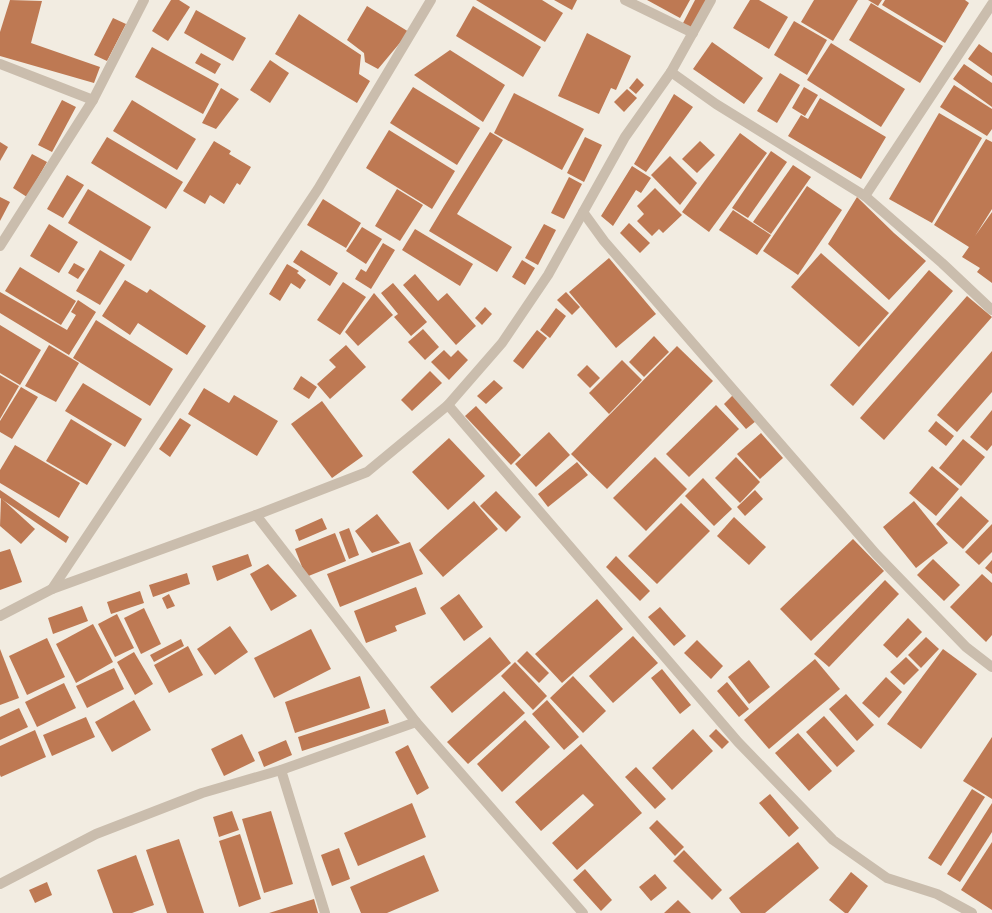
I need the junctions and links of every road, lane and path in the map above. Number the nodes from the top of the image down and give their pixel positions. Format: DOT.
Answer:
graph roads {
  1 [pos="144,0"];
  2 [pos="431,0"];
  3 [pos="625,0"];
  4 [pos="711,0"];
  5 [pos="992,4"];
  6 [pos="693,33"];
  7 [pos="0,64"];
  8 [pos="671,72"];
  9 [pos="92,100"];
  10 [pos="865,196"];
  11 [pos="583,212"];
  12 [pos="0,246"];
  13 [pos="992,310"];
  14 [pos="448,405"];
  15 [pos="256,515"];
  16 [pos="52,589"];
  17 [pos="0,616"];
  18 [pos="992,667"];
  19 [pos="416,722"];
  20 [pos="282,770"];
  21 [pos="0,884"];
  22 [pos="325,913"];
  23 [pos="583,913"];
  24 [pos="972,913"];
  1 -- 9 [label="street"];
  2 -- 16 [label="street"];
  3 -- 6 [label="street"];
  4 -- 6 [label="street"];
  5 -- 10 [label="street"];
  6 -- 8 [label="street"];
  7 -- 9 [label="street"];
  8 -- 10 [label="street"];
  8 -- 11 [label="street"];
  9 -- 12 [label="street"];
  10 -- 13 [label="street"];
  11 -- 14 [label="street"];
  11 -- 18 [label="street"];
  14 -- 15 [label="street"];
  14 -- 24 [label="street"];
  15 -- 16 [label="street"];
  15 -- 19 [label="street"];
  16 -- 17 [label="street"];
  19 -- 20 [label="street"];
  19 -- 23 [label="street"];
  20 -- 21 [label="street"];
  20 -- 22 [label="street"];
}
